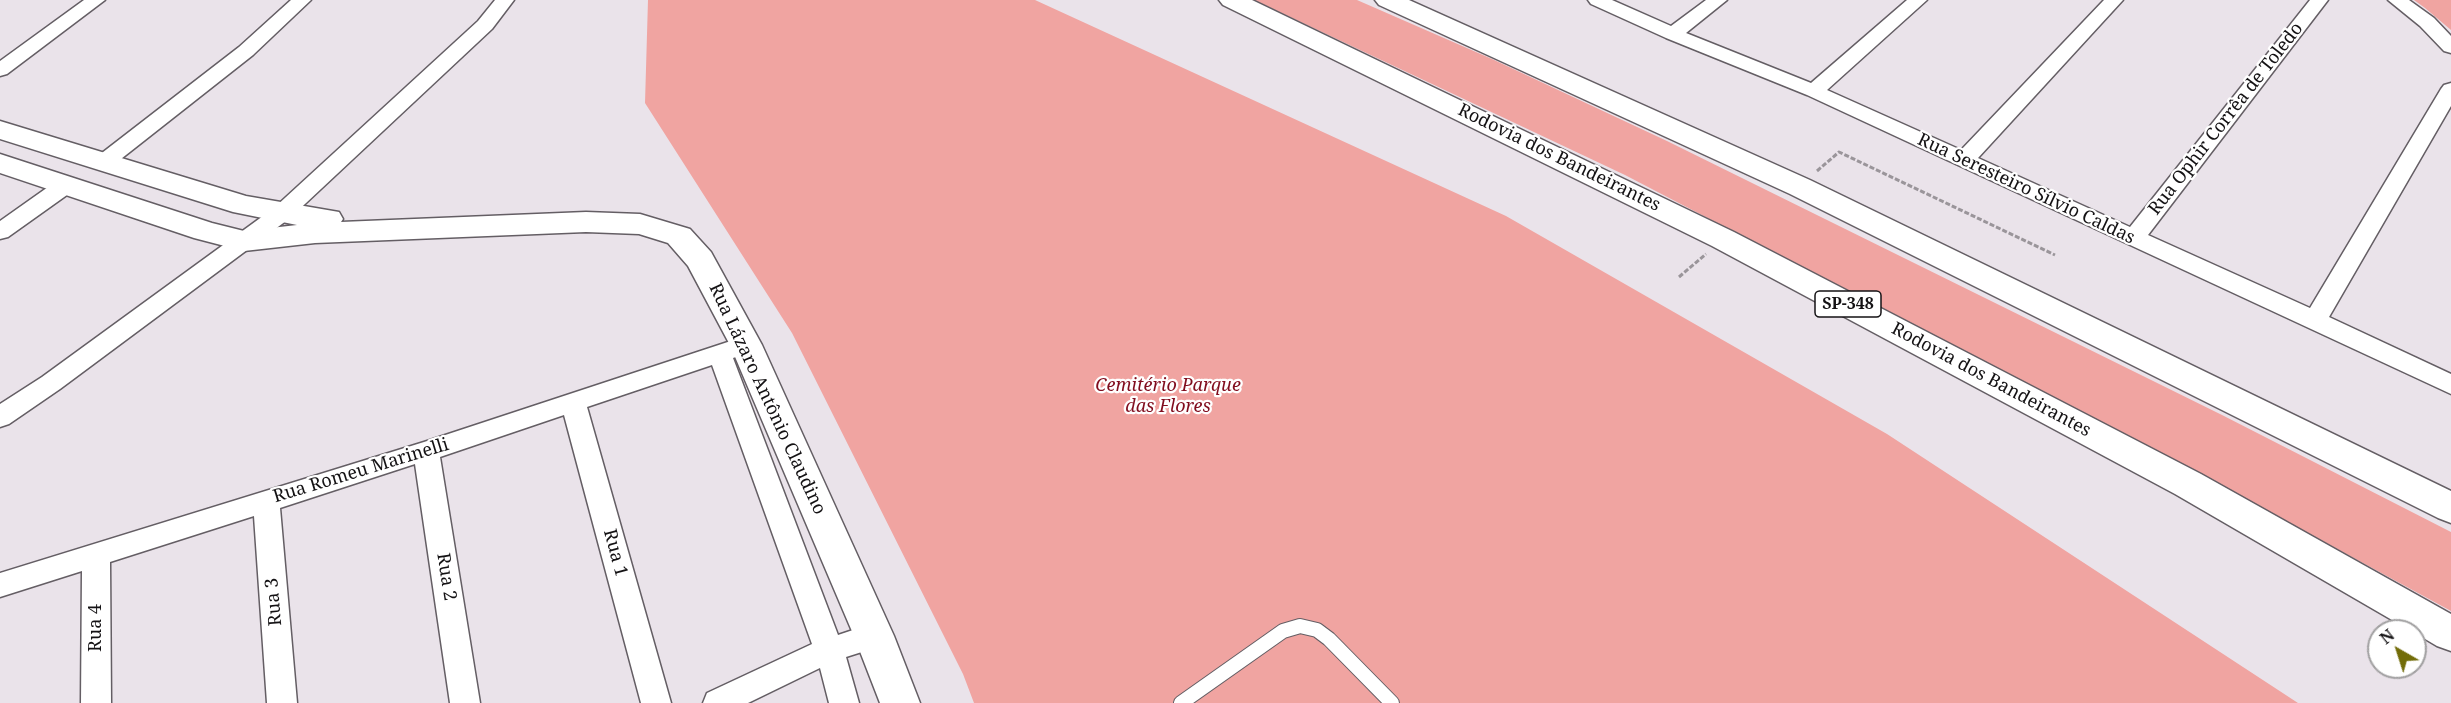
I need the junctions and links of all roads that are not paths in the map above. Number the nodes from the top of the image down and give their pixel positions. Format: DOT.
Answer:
graph roads {
  1 [pos="96,0"];
  2 [pos="302,0"];
  3 [pos="505,0"];
  4 [pos="1232,0"];
  5 [pos="1388,0"];
  6 [pos="1597,0"];
  7 [pos="1718,0"];
  8 [pos="1918,0"];
  9 [pos="2114,0"];
  10 [pos="2319,0"];
  11 [pos="2397,0"];
  12 [pos="1673,34"];
  13 [pos="2451,47"];
  14 [pos="0,70"];
  15 [pos="2451,88"];
  16 [pos="1814,91"];
  17 [pos="2443,111"];
  18 [pos="0,130"];
  19 [pos="1964,160"];
  20 [pos="105,161"];
  21 [pos="0,163"];
  22 [pos="66,185"];
  23 [pos="282,213"];
  24 [pos="392,231"];
  25 [pos="0,232"];
  26 [pos="2133,238"];
  27 [pos="244,241"];
  28 [pos="2315,320"];
  29 [pos="733,350"];
  30 [pos="2450,383"];
  31 [pos="573,403"];
  32 [pos="0,417"];
  33 [pos="426,451"];
  34 [pos="266,501"];
  35 [pos="2451,508"];
  36 [pos="96,554"];
  37 [pos="0,585"];
  38 [pos="2451,634"];
  39 [pos="874,636"];
  40 [pos="829,650"];
  41 [pos="96,703"];
  42 [pos="282,703"];
  43 [pos="465,703"];
  44 [pos="656,703"];
  45 [pos="717,703"];
  46 [pos="844,703"];
  47 [pos="900,703"];
  48 [pos="1181,703"];
  49 [pos="1392,703"];
  1 -- 14 [label="street"];
  2 -- 20 [label="street"];
  3 -- 23 [label="street"];
  4 -- 38 [label="main road, Rodovia dos Bandeirantes / SP-348"];
  5 -- 35 [label="main road"];
  6 -- 12 [label="street, Rua Seresteiro Sílvio Caldas"];
  7 -- 12 [label="street"];
  8 -- 16 [label="street"];
  9 -- 19 [label="street"];
  10 -- 26 [label="street, Rua Ophir Corrêa de Toledo"];
  11 -- 13 [label="street"];
  12 -- 16 [label="street, Rua Seresteiro Sílvio Caldas"];
  15 -- 17 [label="street"];
  16 -- 19 [label="street, Rua Seresteiro Sílvio Caldas"];
  17 -- 28 [label="street"];
  18 -- 20 [label="main road, Rua Lázaro Antônio Claudino"];
  19 -- 26 [label="street, Rua Seresteiro Sílvio Caldas"];
  20 -- 23 [label="main road, Rua Lázaro Antônio Claudino"];
  21 -- 22 [label="main road"];
  22 -- 25 [label="street"];
  22 -- 27 [label="main road"];
  23 -- 24 [label="main road, Rua Lázaro Antônio Claudino"];
  23 -- 27 [label="street"];
  24 -- 27 [label="main road, Rua Lázaro Antônio Claudino"];
  24 -- 29 [label="main road, Rua Lázaro Antônio Claudino"];
  26 -- 28 [label="street, Rua Seresteiro Sílvio Caldas"];
  27 -- 32 [label="street"];
  28 -- 30 [label="street, Rua Seresteiro Sílvio Caldas"];
  29 -- 31 [label="street, Rua Romeu Marinelli"];
  29 -- 39 [label="main road, Rua Lázaro Antônio Claudino"];
  29 -- 40 [label="street"];
  31 -- 33 [label="street, Rua Romeu Marinelli"];
  31 -- 44 [label="street, Rua 1"];
  33 -- 34 [label="street, Rua Romeu Marinelli"];
  33 -- 43 [label="street, Rua 2"];
  34 -- 36 [label="street, Rua Romeu Marinelli"];
  34 -- 42 [label="street, Rua 3"];
  36 -- 37 [label="street, Rua Romeu Marinelli"];
  36 -- 41 [label="street, Rua 4"];
  39 -- 40 [label="street"];
  39 -- 47 [label="main road, Rua Lázaro Antônio Claudino"];
  40 -- 45 [label="street"];
  40 -- 46 [label="street"];
  48 -- 49 [label="lane"];
}
